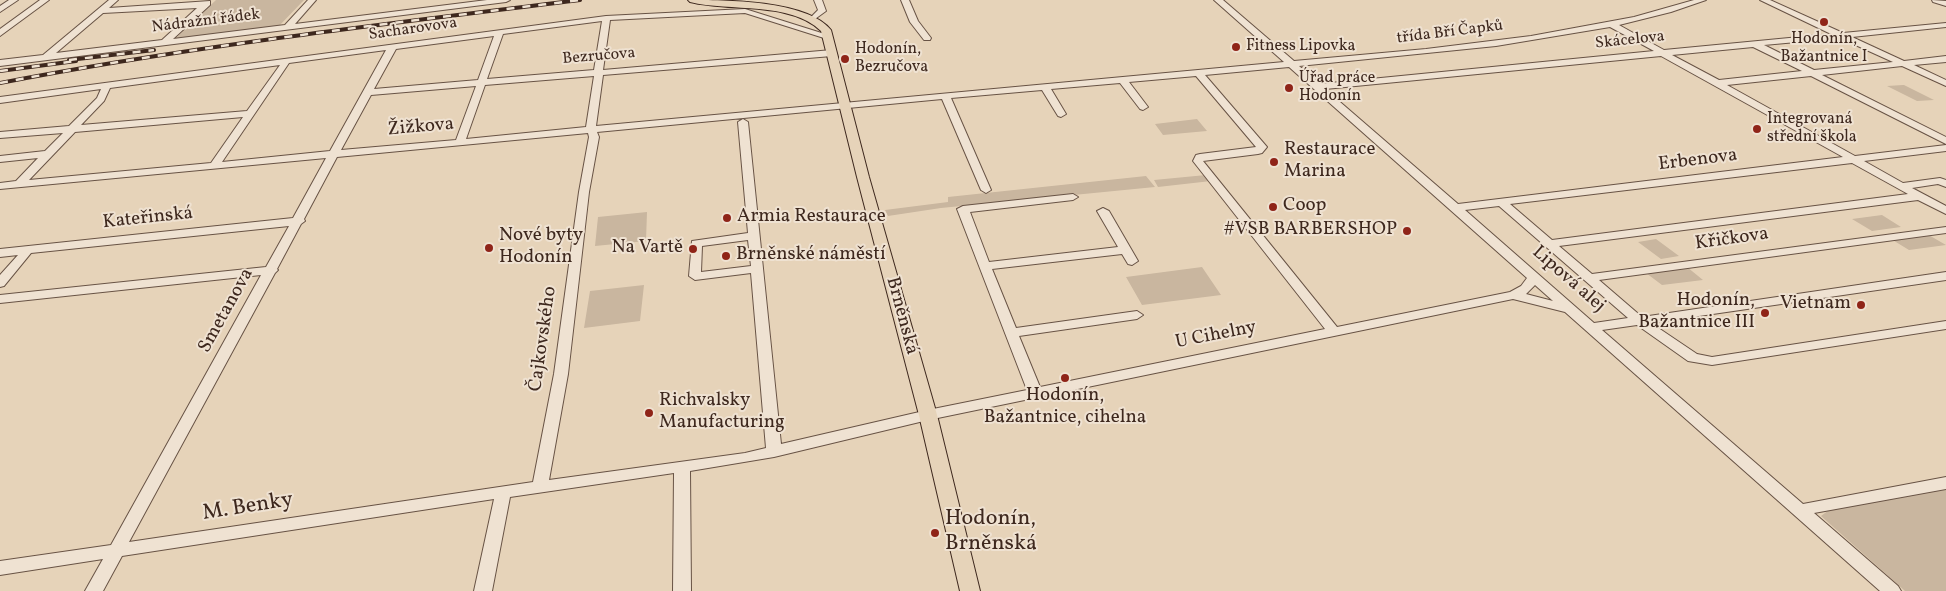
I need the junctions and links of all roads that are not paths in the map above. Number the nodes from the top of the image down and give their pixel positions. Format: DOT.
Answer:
graph roads {
  1 [pos="14,0"];
  2 [pos="45,0"];
  3 [pos="114,0"];
  4 [pos="312,0"];
  5 [pos="431,0"];
  6 [pos="506,0"];
  7 [pos="693,0"];
  8 [pos="818,0"];
  9 [pos="905,0"];
  10 [pos="1218,0"];
  11 [pos="1702,0"];
  12 [pos="1764,0"];
  13 [pos="1936,0"];
  14 [pos="207,2"];
  15 [pos="730,2"];
  16 [pos="1946,4"];
  17 [pos="0,10"];
  18 [pos="424,10"];
  19 [pos="101,11"];
  20 [pos="815,17"];
  21 [pos="606,18"];
  22 [pos="1611,24"];
  23 [pos="1946,25"];
  24 [pos="288,27"];
  25 [pos="0,33"];
  26 [pos="499,33"];
  27 [pos="1841,34"];
  28 [pos="827,36"];
  29 [pos="927,38"];
  30 [pos="165,42"];
  31 [pos="1753,43"];
  32 [pos="392,48"];
  33 [pos="1664,52"];
  34 [pos="832,53"];
  35 [pos="45,58"];
  36 [pos="1946,59"];
  37 [pos="286,62"];
  38 [pos="0,63"];
  39 [pos="1291,64"];
  40 [pos="1904,64"];
  41 [pos="598,72"];
  42 [pos="1198,73"];
  43 [pos="1812,73"];
  44 [pos="1123,80"];
  45 [pos="481,83"];
  46 [pos="1719,83"];
  47 [pos="1946,83"];
  48 [pos="107,85"];
  49 [pos="1045,87"];
  50 [pos="1318,87"];
  51 [pos="369,92"];
  52 [pos="945,96"];
  53 [pos="0,100"];
  54 [pos="845,105"];
  55 [pos="1143,108"];
  56 [pos="249,114"];
  57 [pos="1061,114"];
  58 [pos="742,122"];
  59 [pos="74,128"];
  60 [pos="591,129"];
  61 [pos="0,135"];
  62 [pos="1946,141"];
  63 [pos="460,142"];
  64 [pos="1946,148"];
  65 [pos="48,154"];
  66 [pos="335,154"];
  67 [pos="0,159"];
  68 [pos="1854,160"];
  69 [pos="214,166"];
  70 [pos="19,184"];
  71 [pos="1946,184"];
  72 [pos="0,186"];
  73 [pos="1901,186"];
  74 [pos="986,190"];
  75 [pos="1920,196"];
  76 [pos="1073,198"];
  77 [pos="1501,202"];
  78 [pos="1454,208"];
  79 [pos="1103,211"];
  80 [pos="1946,211"];
  81 [pos="299,220"];
  82 [pos="1946,230"];
  83 [pos="754,236"];
  84 [pos="1550,244"];
  85 [pos="28,250"];
  86 [pos="1125,250"];
  87 [pos="0,252"];
  88 [pos="1132,261"];
  89 [pos="985,266"];
  90 [pos="757,269"];
  91 [pos="272,270"];
  92 [pos="1946,276"];
  93 [pos="1533,277"];
  94 [pos="1589,278"];
  95 [pos="0,283"];
  96 [pos="1513,295"];
  97 [pos="0,299"];
  98 [pos="1570,310"];
  99 [pos="1137,315"];
  100 [pos="1640,321"];
  101 [pos="1946,325"];
  102 [pos="1590,326"];
  103 [pos="1333,331"];
  104 [pos="1010,333"];
  105 [pos="1036,394"];
  106 [pos="928,415"];
  107 [pos="774,452"];
  108 [pos="682,466"];
  109 [pos="1946,483"];
  110 [pos="540,487"];
  111 [pos="503,492"];
  112 [pos="1800,510"];
  113 [pos="116,551"];
  114 [pos="0,568"];
  115 [pos="94,591"];
  116 [pos="483,591"];
  117 [pos="682,591"];
  118 [pos="970,591"];
  119 [pos="1892,591"];
  1 -- 17 [label="street"];
  2 -- 25 [label="street"];
  3 -- 19 [label="street"];
  4 -- 24 [label="street"];
  5 -- 18 [label="street"];
  6 -- 18 [label="street, Nádražní řádek"];
  7 -- 15 [label="main road"];
  8 -- 20 [label="street"];
  9 -- 29 [label="street"];
  10 -- 39 [label="street, Lipová alej"];
  11 -- 22 [label="street, třída Bří Čapků"];
  12 -- 27 [label="street"];
  13 -- 16 [label="street"];
  14 -- 19 [label="street"];
  14 -- 30 [label="street"];
  15 -- 20 [label="main road"];
  18 -- 24 [label="street, Nádražní řádek"];
  19 -- 35 [label="street"];
  20 -- 28 [label="main road, Brněnská"];
  21 -- 26 [label="street, Sacharovova"];
  21 -- 28 [label="street, Sacharovova"];
  21 -- 41 [label="street, Čajkovského"];
  22 -- 33 [label="street"];
  22 -- 39 [label="street, třída Bří Čapků"];
  23 -- 27 [label="street, Skácelova"];
  24 -- 30 [label="street, Nádražní řádek"];
  26 -- 32 [label="street, Sacharovova"];
  26 -- 45 [label="street"];
  27 -- 31 [label="street, Skácelova"];
  27 -- 40 [label="street"];
  28 -- 34 [label="main road, Brněnská"];
  30 -- 35 [label="street, Nádražní řádek"];
  31 -- 33 [label="street, Skácelova"];
  31 -- 43 [label="street"];
  32 -- 37 [label="street, Sacharovova"];
  32 -- 51 [label="street, Smetanova"];
  33 -- 46 [label="street"];
  33 -- 50 [label="street, Skácelova"];
  34 -- 41 [label="street, Bezručova"];
  34 -- 54 [label="main road, Brněnská"];
  35 -- 38 [label="street, Nádražní řádek"];
  36 -- 40 [label="street"];
  37 -- 48 [label="street, Sacharovova"];
  37 -- 56 [label="street"];
  39 -- 42 [label="street, třída Bří Čapků"];
  39 -- 50 [label="street, Lipová alej"];
  40 -- 43 [label="street"];
  40 -- 47 [label="street"];
  41 -- 45 [label="street, Bezručova"];
  41 -- 60 [label="street, Čajkovského"];
  42 -- 44 [label="street, třída Bří Čapků"];
  42 -- 103 [label="street"];
  43 -- 46 [label="street"];
  43 -- 62 [label="street"];
  44 -- 49 [label="street, třída Bří Čapků"];
  44 -- 55 [label="street"];
  45 -- 51 [label="street, Bezručova"];
  45 -- 63 [label="street"];
  46 -- 68 [label="street"];
  48 -- 53 [label="street, Sacharovova"];
  48 -- 59 [label="street"];
  49 -- 52 [label="street, Žižkova"];
  49 -- 57 [label="street"];
  50 -- 78 [label="street, Lipová alej"];
  51 -- 66 [label="street, Smetanova"];
  52 -- 54 [label="street, Žižkova"];
  52 -- 74 [label="street"];
  54 -- 60 [label="street, Žižkova"];
  54 -- 106 [label="main road, Brněnská"];
  56 -- 59 [label="street"];
  56 -- 69 [label="street"];
  58 -- 83 [label="street"];
  59 -- 61 [label="street"];
  59 -- 65 [label="street"];
  60 -- 63 [label="street, Žižkova"];
  60 -- 110 [label="street, Čajkovského"];
  63 -- 66 [label="street, Žižkova"];
  64 -- 68 [label="street, Erbenova"];
  65 -- 67 [label="street"];
  65 -- 70 [label="street"];
  66 -- 69 [label="street, Žižkova"];
  66 -- 81 [label="street, Smetanova"];
  68 -- 73 [label="street"];
  68 -- 77 [label="street, Erbenova"];
  69 -- 70 [label="street, Žižkova"];
  70 -- 72 [label="street, Žižkova"];
  71 -- 73 [label="street"];
  73 -- 75 [label="street"];
  75 -- 80 [label="street"];
  75 -- 84 [label="street"];
  76 -- 89 [label="street"];
  77 -- 78 [label="street, Erbenova"];
  77 -- 84 [label="street"];
  78 -- 93 [label="street, Lipová alej"];
  79 -- 86 [label="street"];
  81 -- 85 [label="street, Kateřinská"];
  81 -- 91 [label="street, Smetanova"];
  82 -- 94 [label="street, Křičkova"];
  83 -- 90 [label="street"];
  83 -- 90 [label="street"];
  84 -- 94 [label="street"];
  85 -- 87 [label="street, Kateřinská"];
  85 -- 95 [label="street"];
  86 -- 88 [label="street"];
  86 -- 89 [label="street"];
  89 -- 104 [label="street"];
  90 -- 107 [label="street"];
  91 -- 97 [label="street"];
  91 -- 113 [label="street, Smetanova"];
  92 -- 100 [label="street"];
  93 -- 96 [label="street, U Cihelny"];
  93 -- 98 [label="street, Lipová alej"];
  94 -- 100 [label="street"];
  96 -- 98 [label="street, U Cihelny"];
  96 -- 103 [label="street, U Cihelny"];
  98 -- 102 [label="street, Lipová alej"];
  99 -- 104 [label="street"];
  100 -- 101 [label="street"];
  100 -- 102 [label="street"];
  102 -- 112 [label="street, Lipová alej"];
  103 -- 105 [label="street, U Cihelny"];
  104 -- 105 [label="street"];
  105 -- 106 [label="street, U Cihelny"];
  106 -- 107 [label="street, M. Benky"];
  106 -- 118 [label="main road, Brněnská"];
  107 -- 108 [label="street, M. Benky"];
  108 -- 110 [label="street, M. Benky"];
  108 -- 117 [label="street"];
  109 -- 112 [label="street"];
  110 -- 111 [label="street, M. Benky"];
  111 -- 113 [label="street, M. Benky"];
  111 -- 116 [label="street"];
  112 -- 119 [label="street, Lipová alej"];
  113 -- 114 [label="street, M. Benky"];
  113 -- 115 [label="street, Smetanova"];
}
